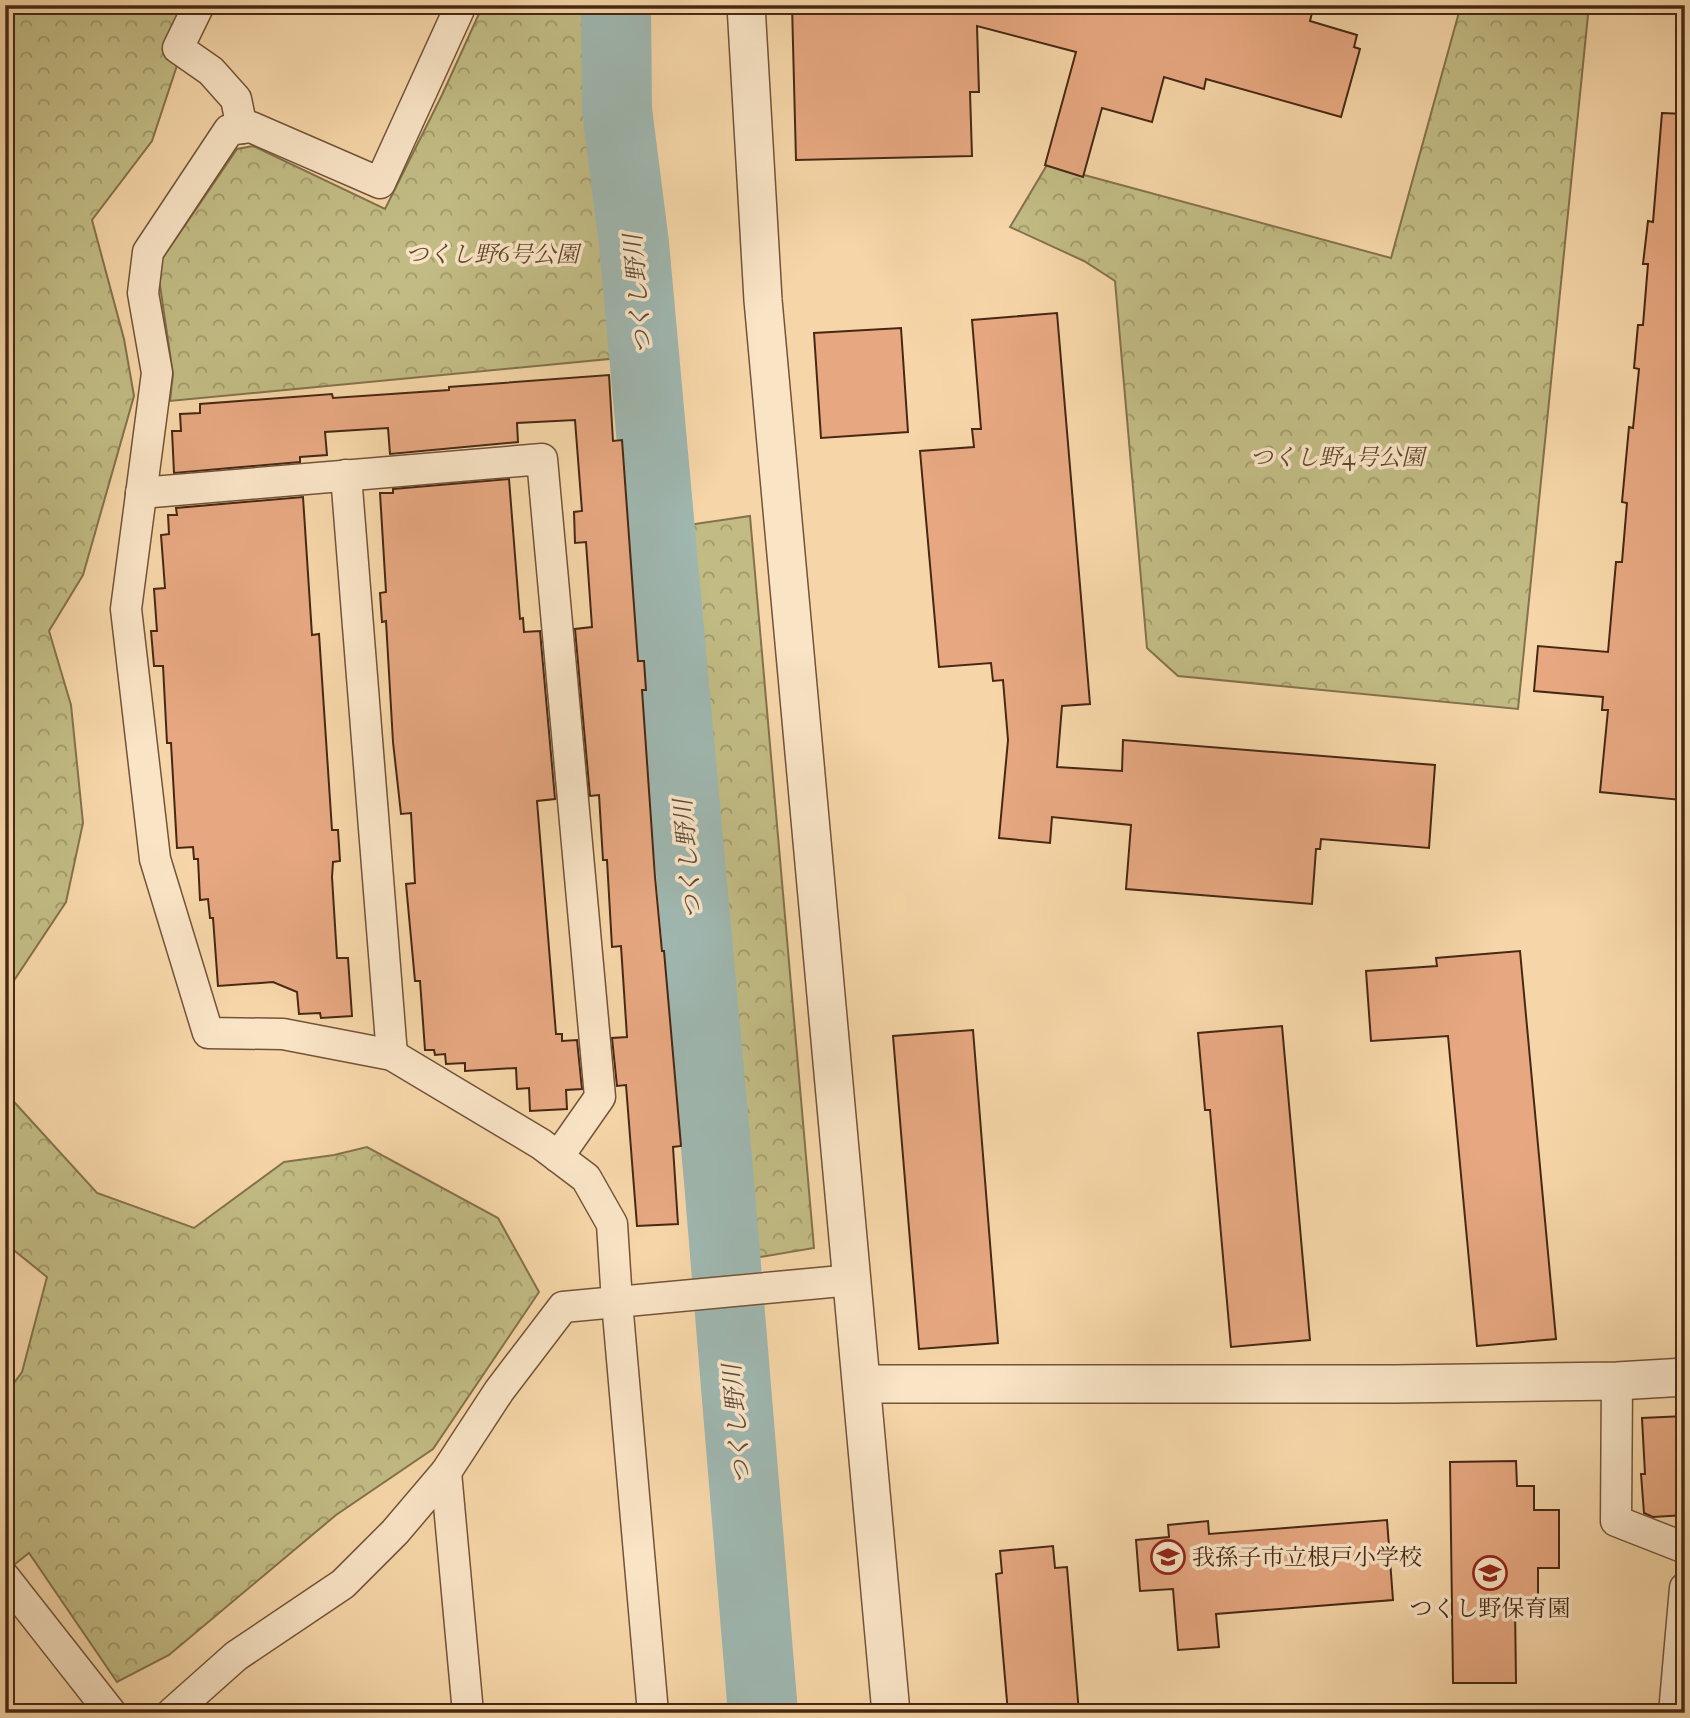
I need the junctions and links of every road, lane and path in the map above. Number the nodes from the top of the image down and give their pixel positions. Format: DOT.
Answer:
graph roads {
  1 [pos="199,5"];
  2 [pos="461,5"];
  3 [pos="746,5"];
  4 [pos="242,128"];
  5 [pos="346,475"];
  6 [pos="141,493"];
  7 [pos="392,1055"];
  8 [pos="558,1157"];
  9 [pos="852,1280"];
  10 [pos="617,1302"];
  11 [pos="1685,1377"];
  12 [pos="1617,1381"];
  13 [pos="863,1384"];
  14 [pos="446,1472"];
  15 [pos="1685,1548"];
  16 [pos="5,1578"];
  17 [pos="1685,1588"];
  18 [pos="111,1713"];
  19 [pos="172,1713"];
  20 [pos="468,1713"];
  21 [pos="653,1713"];
  22 [pos="891,1713"];
  23 [pos="1674,1713"];
  1 -- 4 [label="street"];
  2 -- 4 [label="street"];
  3 -- 9 [label="street"];
  4 -- 6 [label="street"];
  5 -- 6 [label="street"];
  5 -- 7 [label="street"];
  5 -- 8 [label="street"];
  6 -- 7 [label="street"];
  7 -- 8 [label="street"];
  8 -- 10 [label="street"];
  9 -- 10 [label="street"];
  9 -- 13 [label="street"];
  10 -- 14 [label="street"];
  10 -- 21 [label="street"];
  11 -- 12 [label="street"];
  12 -- 13 [label="street"];
  12 -- 15 [label="street"];
  13 -- 22 [label="street"];
  14 -- 19 [label="street"];
  14 -- 20 [label="street"];
  16 -- 18 [label="street"];
  17 -- 23 [label="street"];
}
